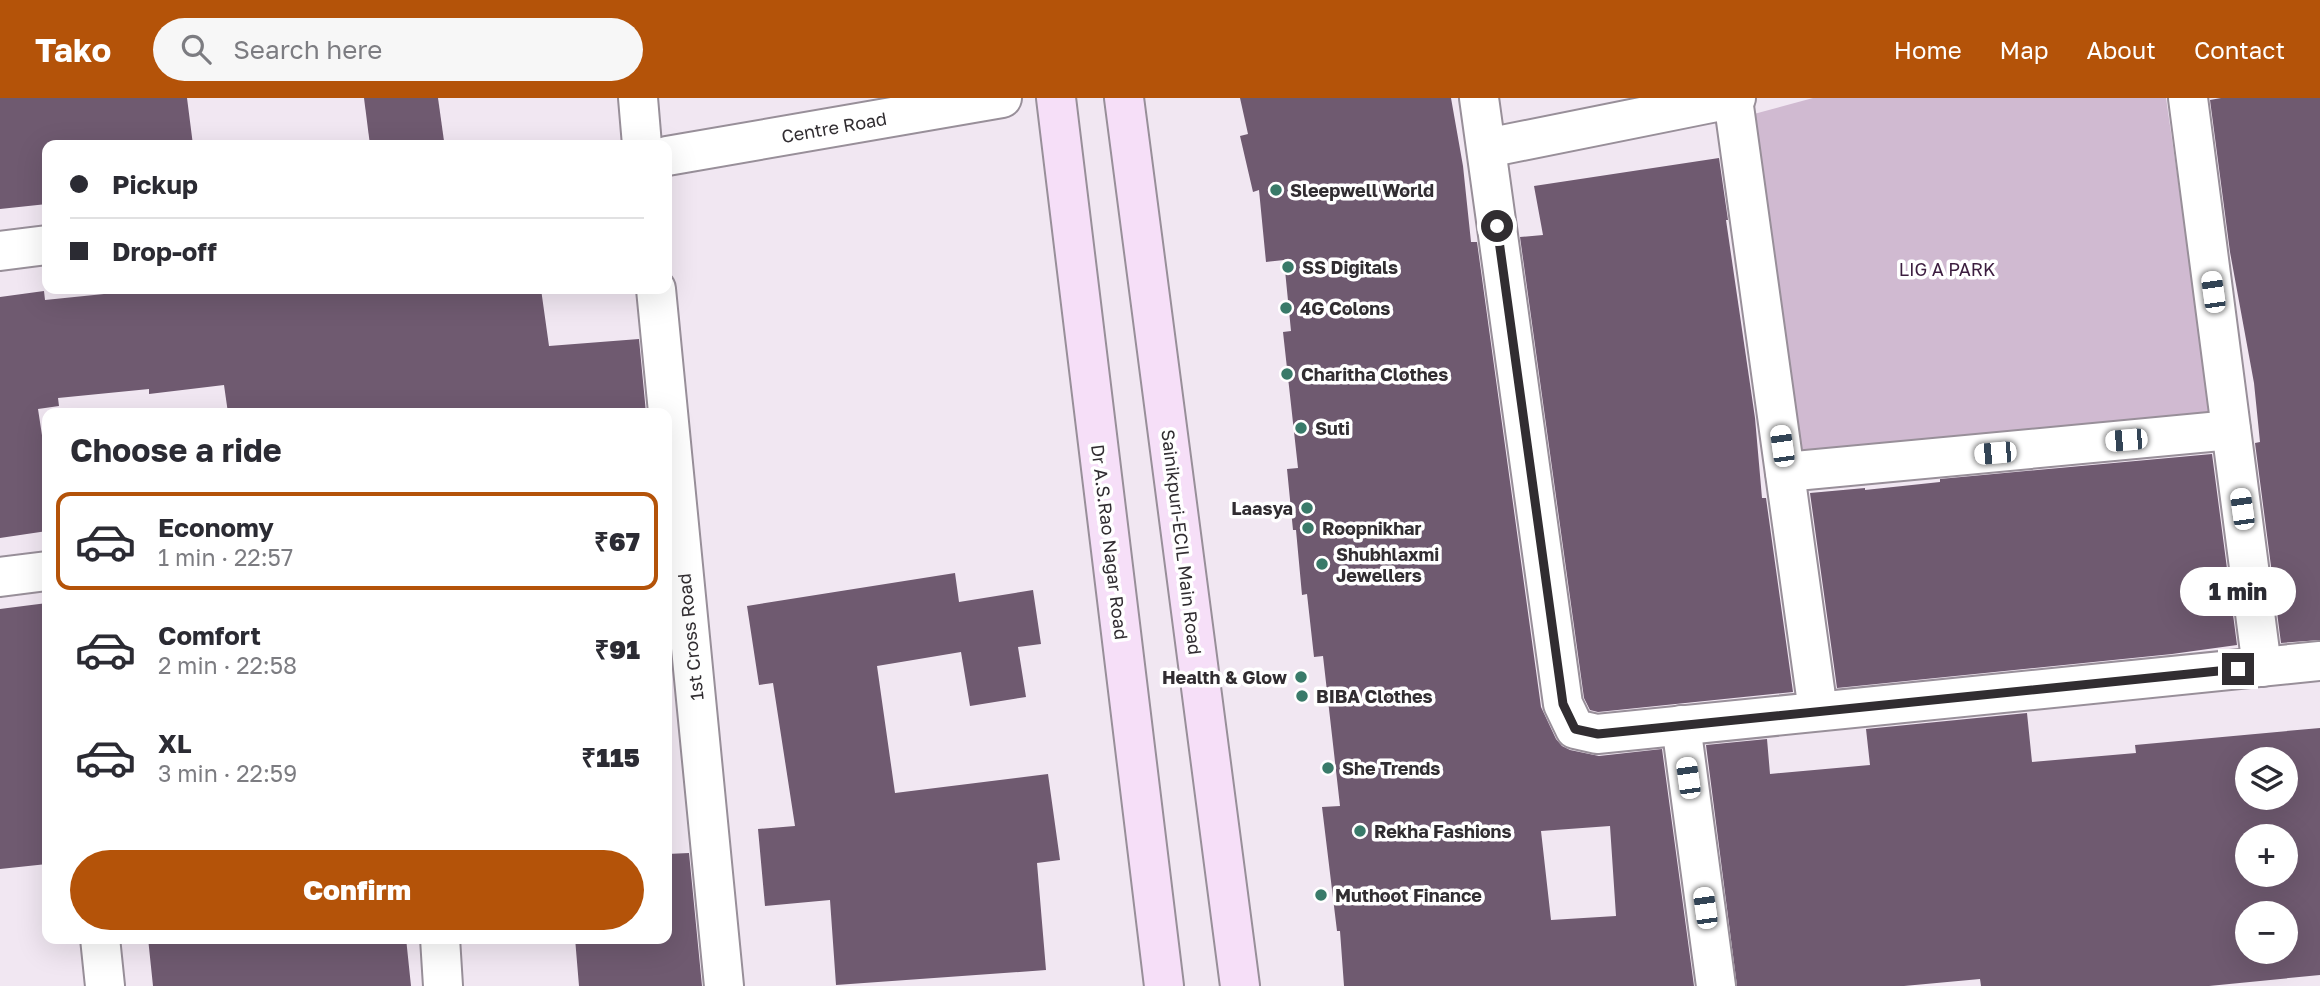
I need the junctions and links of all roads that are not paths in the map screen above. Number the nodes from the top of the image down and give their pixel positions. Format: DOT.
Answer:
graph roads {
  1 [pos="638,98"];
  2 [pos="1002,98"];
  3 [pos="1056,98"];
  4 [pos="1124,98"];
  5 [pos="1479,98"];
  6 [pos="1735,98"];
  7 [pos="2188,98"];
  8 [pos="642,140"];
  9 [pos="1487,148"];
  10 [pos="672,155"];
  11 [pos="42,246"];
  12 [pos="0,251"];
  13 [pos="656,294"];
  14 [pos="665,408"];
  15 [pos="2231,430"];
  16 [pos="1785,472"];
  17 [pos="672,492"];
  18 [pos="42,572"];
  19 [pos="0,577"];
  20 [pos="2320,661"];
  21 [pos="2262,667"];
  22 [pos="1818,711"];
  23 [pos="1681,725"];
  24 [pos="101,944"];
  25 [pos="440,944"];
  26 [pos="105,986"];
  27 [pos="443,986"];
  28 [pos="724,986"];
  29 [pos="1164,986"];
  30 [pos="1240,986"];
  31 [pos="1716,986"];
  1 -- 8 [label="street"];
  2 -- 10 [label="street, Centre Road"];
  3 -- 29 [label="main road, Dr A.S.Rao Nagar Road"];
  4 -- 30 [label="main road, Sainikpuri-ECIL Main Road"];
  5 -- 9 [label="street"];
  6 -- 9 [label="street"];
  6 -- 16 [label="street"];
  7 -- 15 [label="street"];
  9 -- 23 [label="street"];
  11 -- 12 [label="street"];
  13 -- 14 [label="street, 1st Cross Road"];
  15 -- 16 [label="street"];
  15 -- 21 [label="street"];
  16 -- 22 [label="street"];
  17 -- 28 [label="street, 1st Cross Road"];
  18 -- 19 [label="street"];
  20 -- 21 [label="street"];
  21 -- 22 [label="street"];
  22 -- 23 [label="street"];
  23 -- 31 [label="street"];
  24 -- 26 [label="street"];
  25 -- 27 [label="street"];
}
